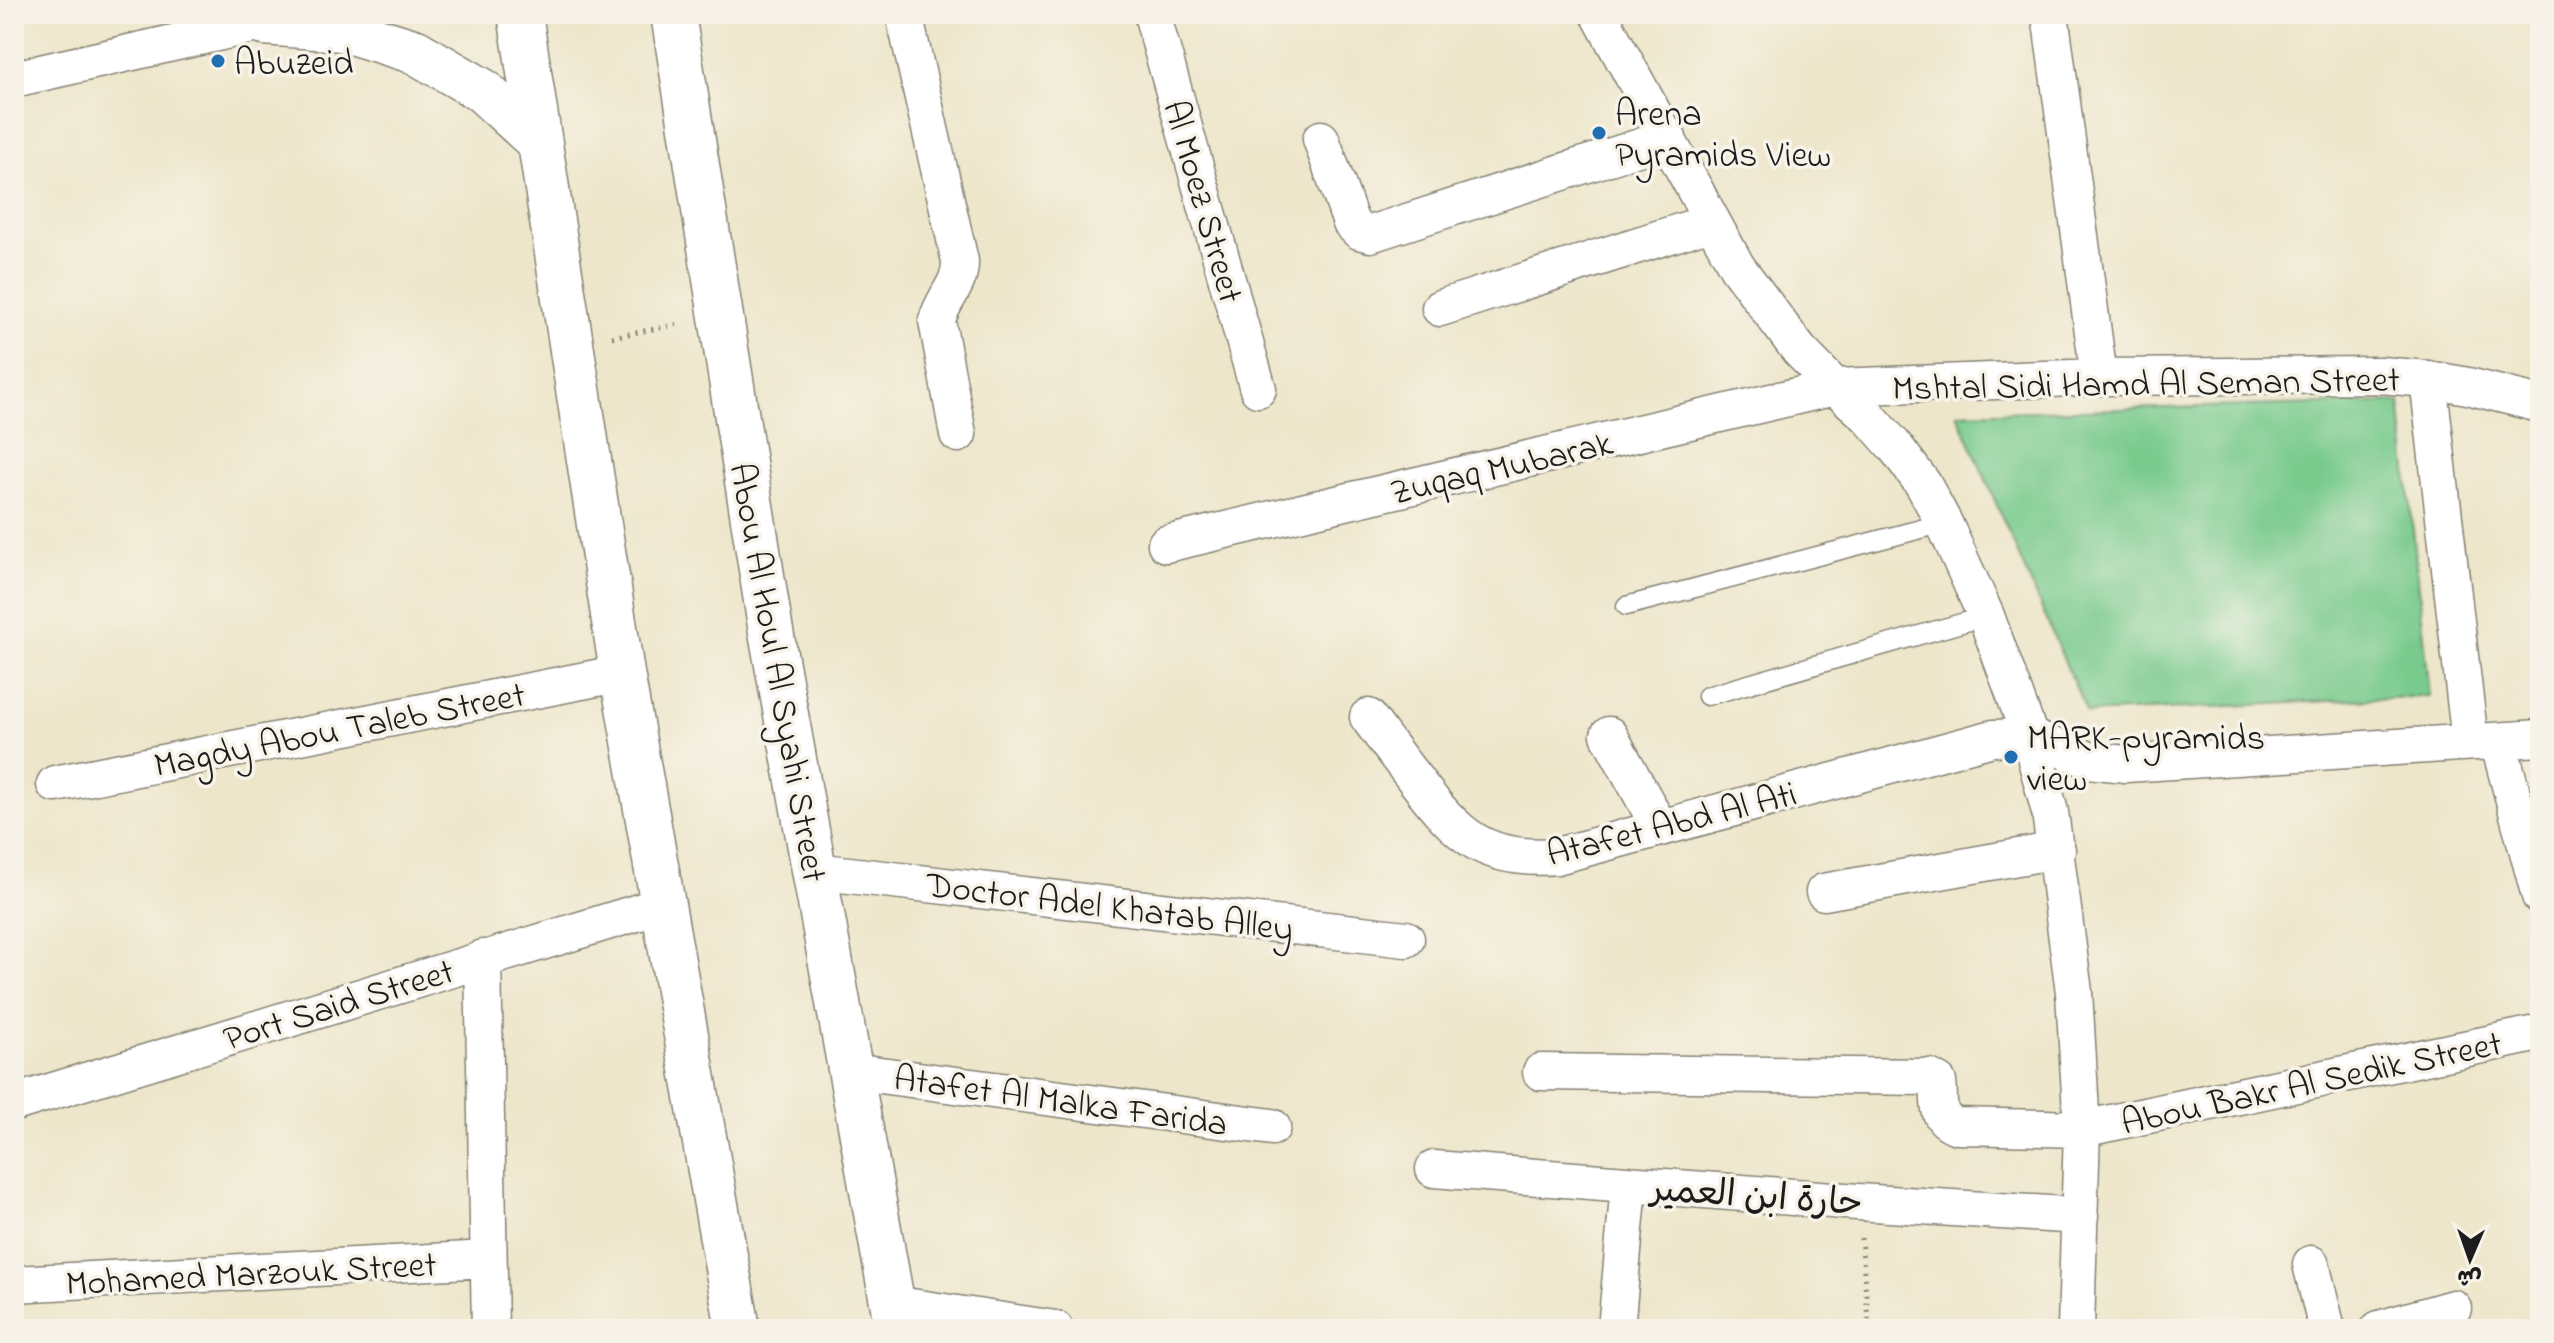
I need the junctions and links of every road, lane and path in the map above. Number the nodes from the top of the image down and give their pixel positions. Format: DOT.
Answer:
graph roads {
  1 [pos="520,14"];
  2 [pos="673,14"];
  3 [pos="904,14"];
  4 [pos="1152,14"];
  5 [pos="1599,14"];
  6 [pos="2050,14"];
  7 [pos="283,18"];
  8 [pos="14,79"];
  9 [pos="1668,138"];
  10 [pos="1321,139"];
  11 [pos="540,143"];
  12 [pos="1711,222"];
  13 [pos="1440,308"];
  14 [pos="721,316"];
  15 [pos="571,344"];
  16 [pos="2099,377"];
  17 [pos="2428,379"];
  18 [pos="1835,387"];
  19 [pos="1258,389"];
  20 [pos="2540,404"];
  21 [pos="958,434"];
  22 [pos="1944,523"];
  23 [pos="1166,544"];
  24 [pos="1626,606"];
  25 [pos="1986,616"];
  26 [pos="622,673"];
  27 [pos="1707,696"];
  28 [pos="1368,717"];
  29 [pos="1609,735"];
  30 [pos="2030,737"];
  31 [pos="2540,738"];
  32 [pos="2484,742"];
  33 [pos="55,784"];
  34 [pos="1660,828"];
  35 [pos="2057,850"];
  36 [pos="814,871"];
  37 [pos="2538,880"];
  38 [pos="1824,892"];
  39 [pos="662,905"];
  40 [pos="1406,939"];
  41 [pos="483,958"];
  42 [pos="2540,1033"];
  43 [pos="850,1071"];
  44 [pos="1541,1072"];
  45 [pos="14,1103"];
  46 [pos="1272,1127"];
  47 [pos="2082,1129"];
  48 [pos="1434,1169"];
  49 [pos="1629,1185"];
  50 [pos="1858,1202"];
  51 [pos="2080,1216"];
  52 [pos="488,1259"];
  53 [pos="2311,1264"];
  54 [pos="14,1284"];
  55 [pos="2453,1308"];
  56 [pos="895,1317"];
  57 [pos="490,1329"];
  58 [pos="738,1329"];
  59 [pos="1055,1329"];
  60 [pos="1616,1329"];
  61 [pos="1869,1329"];
  62 [pos="2076,1329"];
  63 [pos="2327,1329"];
  64 [pos="2379,1329"];
  1 -- 11 [label="main road"];
  2 -- 14 [label="main road, Abou Al Houl Al Syahi Street"];
  3 -- 21 [label="street"];
  4 -- 19 [label="street, Al Moez Street"];
  5 -- 9 [label="street"];
  6 -- 16 [label="street"];
  7 -- 8 [label="street"];
  7 -- 11 [label="main road"];
  9 -- 10 [label="street"];
  9 -- 12 [label="street"];
  11 -- 15 [label="main road"];
  12 -- 13 [label="street"];
  12 -- 18 [label="street"];
  14 -- 15 [label="path"];
  14 -- 36 [label="main road, Abou Al Houl Al Syahi Street"];
  15 -- 26 [label="main road"];
  16 -- 17 [label="street, Mshtal Sidi Hamd Al Seman Street"];
  16 -- 18 [label="street, Mshtal Sidi Hamd Al Seman Street"];
  17 -- 20 [label="street"];
  17 -- 32 [label="street, Mshtal Sidi Hamd Al Seman Street"];
  18 -- 22 [label="street"];
  18 -- 23 [label="street, Zuqaq Mubarak"];
  22 -- 24 [label="lane"];
  22 -- 25 [label="street"];
  25 -- 27 [label="lane"];
  25 -- 30 [label="street"];
  26 -- 33 [label="street, Magdy Abou Taleb Street"];
  26 -- 39 [label="main road"];
  28 -- 34 [label="street, Atafet Abd Al Ati"];
  29 -- 34 [label="street"];
  30 -- 32 [label="street"];
  30 -- 34 [label="street, Atafet Abd Al Ati"];
  30 -- 35 [label="street"];
  31 -- 32 [label="street"];
  32 -- 37 [label="street, Mshtal Sidi Hamd Al Seman Street"];
  35 -- 38 [label="street"];
  35 -- 47 [label="street"];
  36 -- 40 [label="street, Doctor Adel Khatab Alley"];
  36 -- 43 [label="main road, Abou Al Houl Al Syahi Street"];
  39 -- 41 [label="street, Port Said Street"];
  39 -- 58 [label="main road"];
  41 -- 45 [label="street, Port Said Street"];
  41 -- 52 [label="street"];
  42 -- 47 [label="street, Abou Bakr Al Sedik Street"];
  43 -- 46 [label="street, Atafet Al Malka Farida"];
  43 -- 56 [label="main road, Abou Al Houl Al Syahi Street"];
  44 -- 47 [label="street, Abou Bakr Al Sedik Street"];
  47 -- 51 [label="street"];
  48 -- 49 [label="street, حارة ابن العمير"];
  49 -- 50 [label="street, حارة ابن العمير"];
  49 -- 60 [label="street"];
  50 -- 51 [label="street, حارة ابن العمير"];
  50 -- 61 [label="path"];
  51 -- 62 [label="street"];
  52 -- 54 [label="street, Mohamed Marzouk Street"];
  52 -- 57 [label="street"];
  53 -- 63 [label="street"];
  55 -- 64 [label="street"];
  56 -- 59 [label="street"];
}
